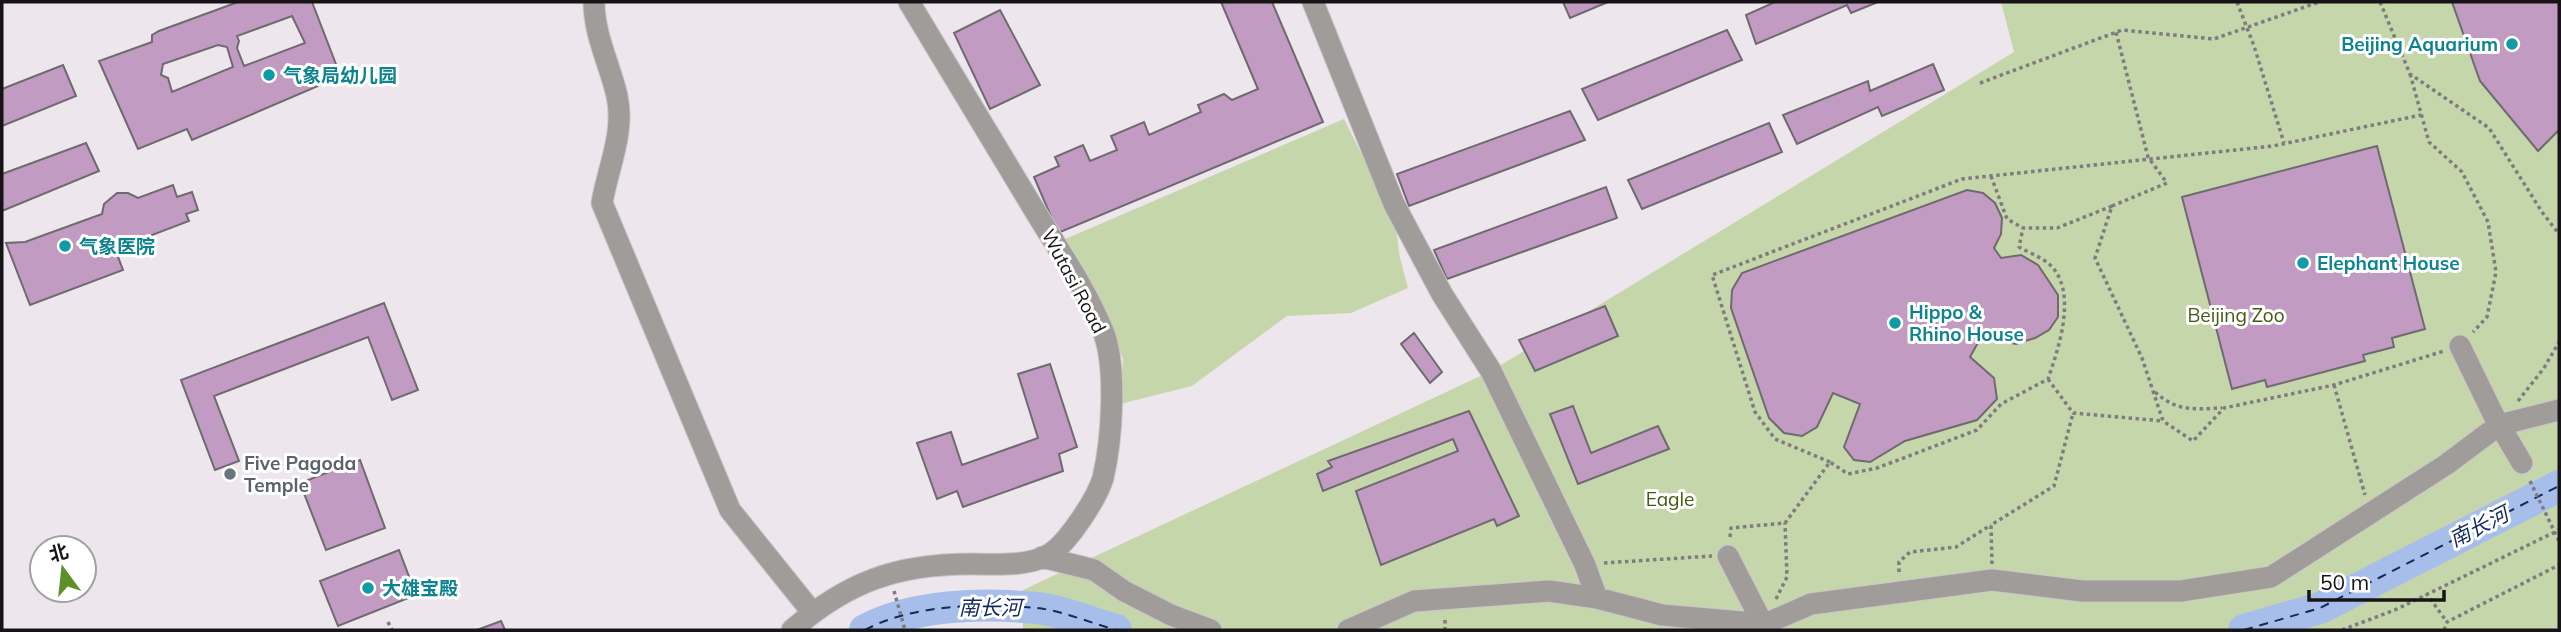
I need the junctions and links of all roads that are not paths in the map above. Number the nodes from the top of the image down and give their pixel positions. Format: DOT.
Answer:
graph roads {
  1 [pos="594,2"];
  2 [pos="909,2"];
  3 [pos="1313,2"];
  4 [pos="2460,346"];
  5 [pos="2559,410"];
  6 [pos="2500,425"];
  7 [pos="2522,463"];
  8 [pos="1728,556"];
  9 [pos="1042,557"];
  10 [pos="1597,598"];
  11 [pos="812,612"];
  12 [pos="1766,627"];
  13 [pos="792,630"];
  14 [pos="1211,630"];
  15 [pos="1348,630"];
  1 -- 11 [label="street"];
  2 -- 9 [label="street, Wutasi Road"];
  3 -- 10 [label="street"];
  4 -- 6 [label="street"];
  5 -- 6 [label="street"];
  6 -- 7 [label="street"];
  6 -- 12 [label="street"];
  8 -- 12 [label="street"];
  9 -- 11 [label="street"];
  9 -- 14 [label="street"];
  10 -- 12 [label="street"];
  10 -- 15 [label="street"];
  11 -- 13 [label="street"];
}
